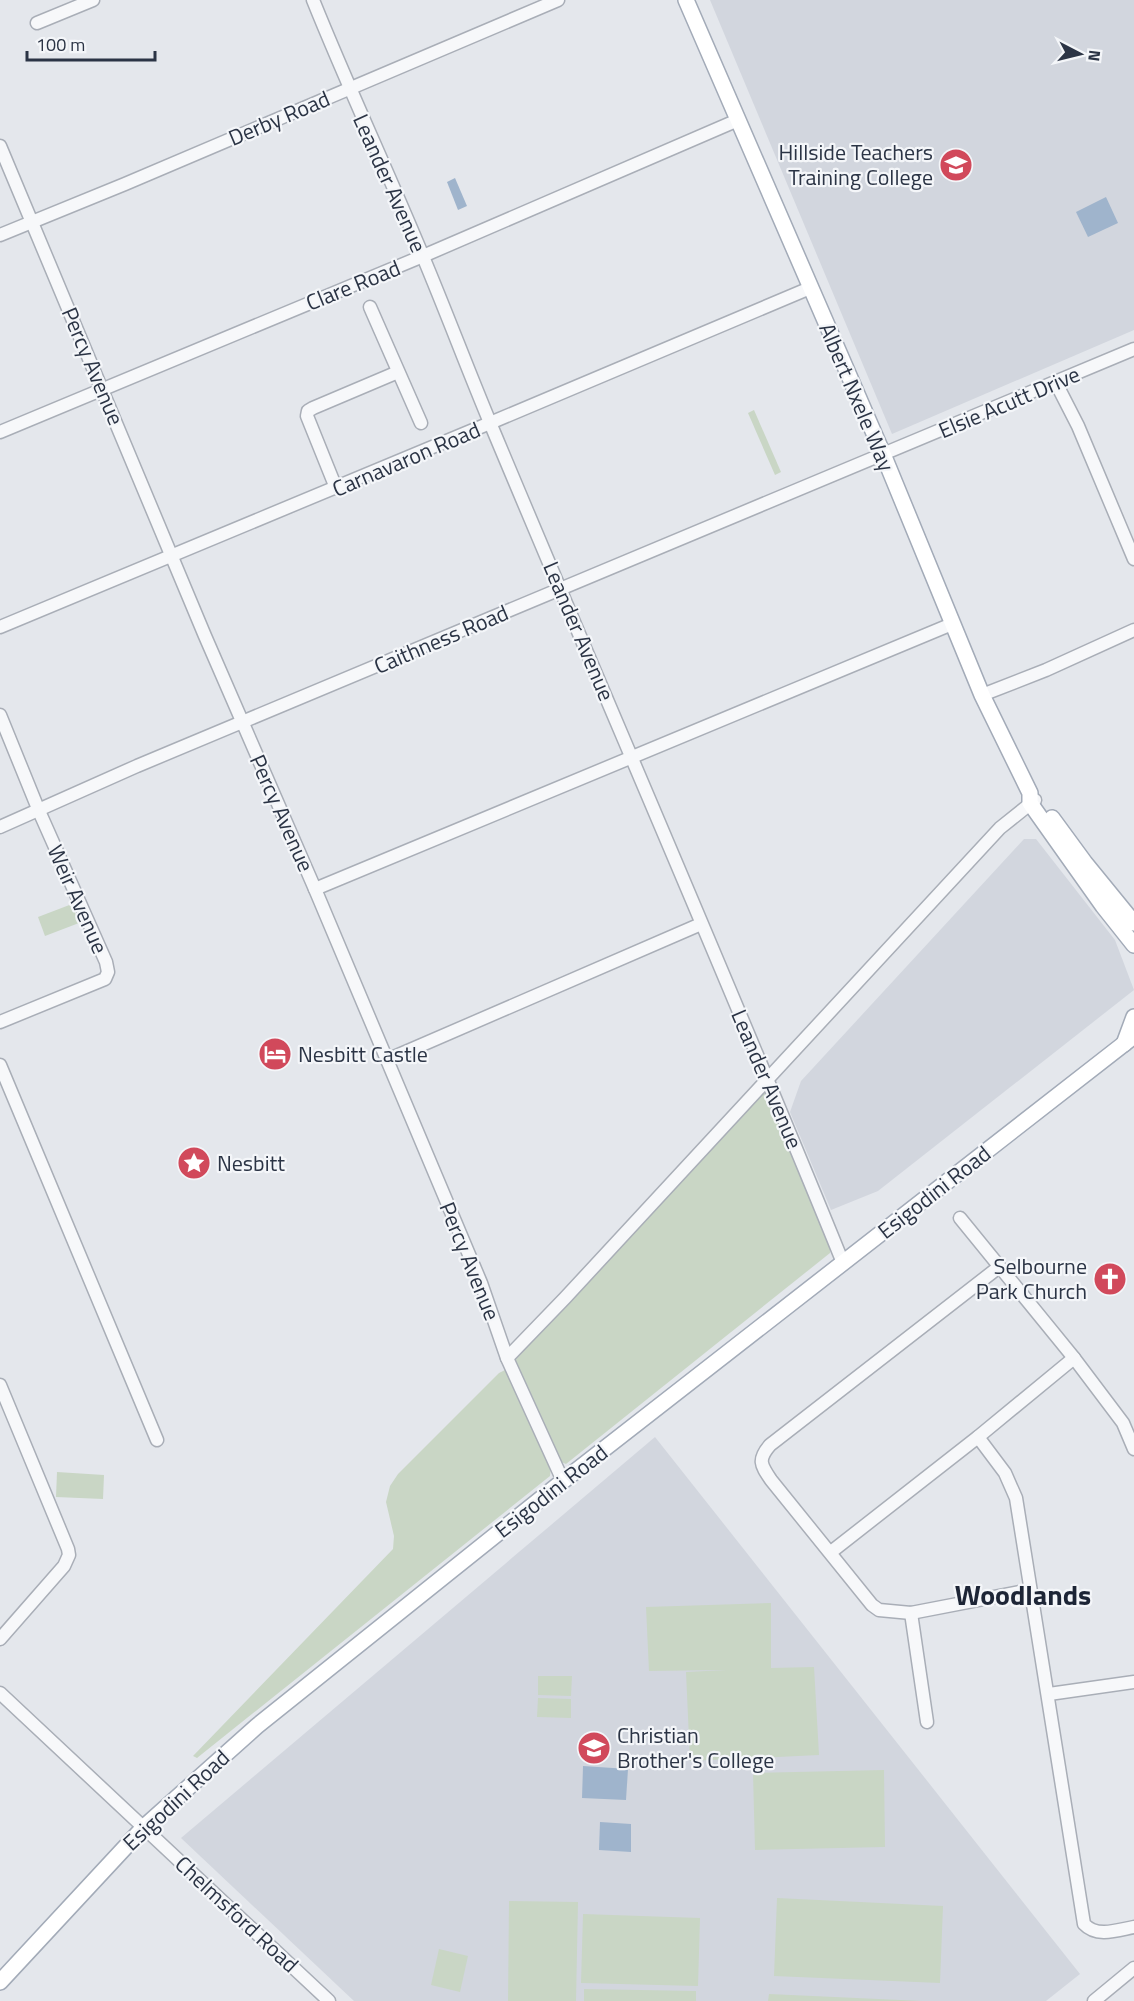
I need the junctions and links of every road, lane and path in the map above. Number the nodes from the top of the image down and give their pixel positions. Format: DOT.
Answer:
graph roads {
  1 [pos="93,0"];
  2 [pos="313,0"];
  3 [pos="558,0"];
  4 [pos="686,0"];
  5 [pos="37,23"];
  6 [pos="349,88"];
  7 [pos="738,120"];
  8 [pos="0,146"];
  9 [pos="32,221"];
  10 [pos="0,235"];
  11 [pos="423,256"];
  12 [pos="810,288"];
  13 [pos="370,307"];
  14 [pos="1134,349"];
  15 [pos="398,372"];
  16 [pos="1056,383"];
  17 [pos="103,390"];
  18 [pos="421,423"];
  19 [pos="490,423"];
  20 [pos="0,432"];
  21 [pos="883,454"];
  22 [pos="336,488"];
  23 [pos="172,556"];
  24 [pos="1134,559"];
  25 [pos="561,589"];
  26 [pos="952,624"];
  27 [pos="0,627"];
  28 [pos="1134,630"];
  29 [pos="982,695"];
  30 [pos="0,715"];
  31 [pos="243,723"];
  32 [pos="632,757"];
  33 [pos="1032,798"];
  34 [pos="39,811"];
  35 [pos="0,827"];
  36 [pos="315,889"];
  37 [pos="1134,923"];
  38 [pos="701,924"];
  39 [pos="1134,945"];
  40 [pos="1134,1017"];
  41 [pos="0,1022"];
  42 [pos="1131,1043"];
  43 [pos="387,1060"];
  44 [pos="0,1065"];
  45 [pos="768,1078"];
  46 [pos="960,1218"];
  47 [pos="843,1263"];
  48 [pos="999,1267"];
  49 [pos="507,1358"];
  50 [pos="1074,1358"];
  51 [pos="0,1385"];
  52 [pos="978,1437"];
  53 [pos="157,1440"];
  54 [pos="1134,1449"];
  55 [pos="562,1481"];
  56 [pos="831,1552"];
  57 [pos="1030,1590"];
  58 [pos="911,1613"];
  59 [pos="0,1640"];
  60 [pos="1134,1682"];
  61 [pos="0,1693"];
  62 [pos="1049,1694"];
  63 [pos="927,1722"];
  64 [pos="144,1827"];
  65 [pos="1134,1927"];
  66 [pos="1134,1968"];
  67 [pos="0,1982"];
  68 [pos="329,2001"];
  69 [pos="1094,2001"];
  1 -- 5 [label="street"];
  2 -- 6 [label="street, Leander Avenue"];
  3 -- 6 [label="street, Derby Road"];
  4 -- 7 [label="main road, Albert Nxele Way"];
  6 -- 9 [label="street, Derby Road"];
  6 -- 11 [label="street, Leander Avenue"];
  7 -- 11 [label="street, Clare Road"];
  7 -- 12 [label="main road, Albert Nxele Way"];
  8 -- 9 [label="street, Percy Avenue"];
  9 -- 10 [label="street, Derby Road"];
  9 -- 17 [label="street, Percy Avenue"];
  11 -- 17 [label="street, Clare Road"];
  11 -- 19 [label="street, Leander Avenue"];
  12 -- 19 [label="street, Carnavaron Road"];
  12 -- 21 [label="main road, Albert Nxele Way"];
  13 -- 15 [label="street"];
  14 -- 16 [label="street, Elsie Acutt Drive"];
  15 -- 18 [label="street"];
  15 -- 22 [label="street"];
  16 -- 21 [label="street, Elsie Acutt Drive"];
  16 -- 24 [label="street"];
  17 -- 20 [label="street, Clare Road"];
  17 -- 23 [label="street, Percy Avenue"];
  19 -- 22 [label="street, Carnavaron Road"];
  19 -- 25 [label="street, Leander Avenue"];
  21 -- 25 [label="street, Caithness Road"];
  21 -- 26 [label="main road, Albert Nxele Way"];
  22 -- 23 [label="street, Carnavaron Road"];
  23 -- 27 [label="street, Carnavaron Road"];
  23 -- 31 [label="street, Percy Avenue"];
  25 -- 31 [label="street, Caithness Road"];
  25 -- 32 [label="street, Leander Avenue"];
  26 -- 29 [label="main road, Albert Nxele Way"];
  26 -- 32 [label="street"];
  28 -- 29 [label="street"];
  29 -- 33 [label="main road, Albert Nxele Way"];
  30 -- 34 [label="street, Weir Avenue"];
  31 -- 34 [label="street, Caithness Road"];
  31 -- 36 [label="street, Percy Avenue"];
  32 -- 36 [label="street"];
  32 -- 38 [label="street, Leander Avenue"];
  33 -- 37 [label="main road, Albert Nxele Way"];
  33 -- 39 [label="main road, Albert Nxele Way"];
  33 -- 45 [label="street"];
  34 -- 35 [label="street, Caithness Road"];
  34 -- 41 [label="street, Weir Avenue"];
  36 -- 43 [label="street, Percy Avenue"];
  38 -- 43 [label="street"];
  38 -- 45 [label="street, Leander Avenue"];
  40 -- 42 [label="main road"];
  42 -- 47 [label="main road, Esigodini Road"];
  43 -- 49 [label="street, Percy Avenue"];
  44 -- 53 [label="street"];
  45 -- 47 [label="street, Leander Avenue"];
  45 -- 49 [label="street"];
  46 -- 48 [label="street"];
  47 -- 55 [label="main road, Esigodini Road"];
  48 -- 50 [label="street"];
  48 -- 56 [label="street"];
  49 -- 55 [label="street, Percy Avenue"];
  50 -- 52 [label="street"];
  50 -- 54 [label="street"];
  51 -- 59 [label="street"];
  52 -- 56 [label="street"];
  52 -- 57 [label="street"];
  55 -- 64 [label="main road, Esigodini Road"];
  56 -- 58 [label="street"];
  57 -- 58 [label="street"];
  57 -- 62 [label="street"];
  58 -- 63 [label="street"];
  60 -- 62 [label="street"];
  61 -- 64 [label="street, Chelmsford Road"];
  62 -- 65 [label="street"];
  64 -- 67 [label="main road, Esigodini Road"];
  64 -- 68 [label="street, Chelmsford Road"];
  66 -- 69 [label="street"];
}
